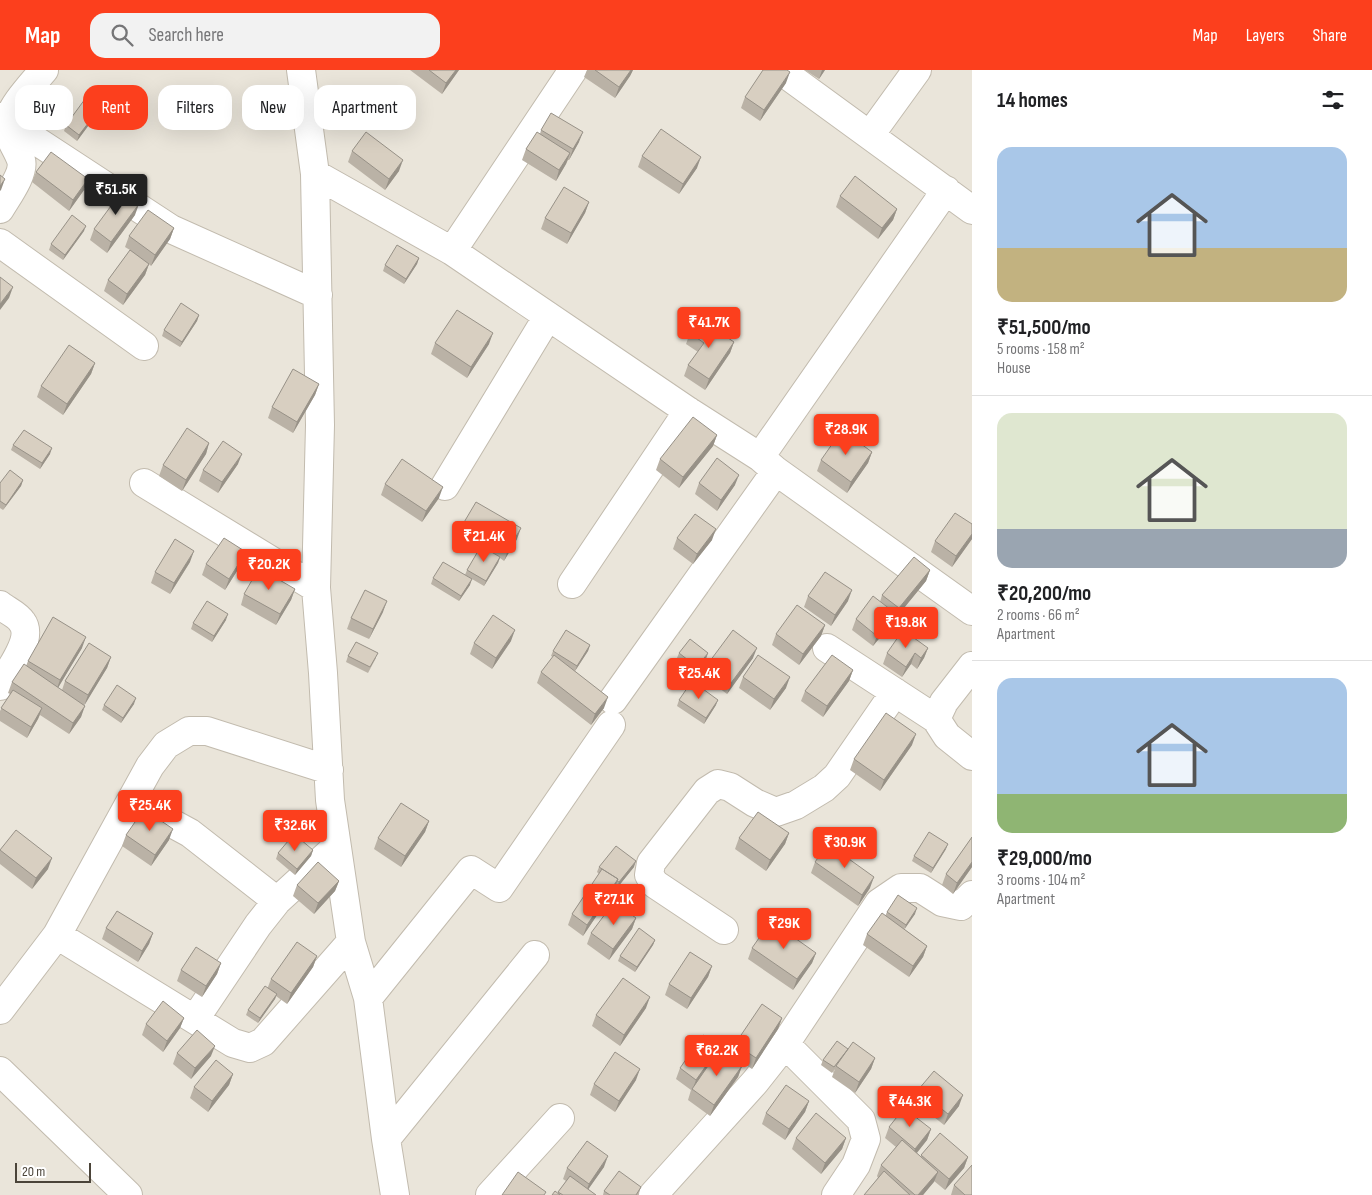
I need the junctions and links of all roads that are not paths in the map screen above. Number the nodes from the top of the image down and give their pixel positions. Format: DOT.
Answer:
graph roads {
  1 [pos="44,70"];
  2 [pos="300,70"];
  3 [pos="573,70"];
  4 [pos="780,70"];
  5 [pos="917,70"];
  6 [pos="4,120"];
  7 [pos="870,135"];
  8 [pos="315,174"];
  9 [pos="946,190"];
  10 [pos="0,209"];
  11 [pos="972,210"];
  12 [pos="0,243"];
  13 [pos="452,251"];
  14 [pos="318,295"];
  15 [pos="548,316"];
  16 [pos="144,346"];
  17 [pos="688,411"];
  18 [pos="768,464"];
  19 [pos="144,483"];
  20 [pos="445,486"];
  21 [pos="572,584"];
  22 [pos="316,588"];
  23 [pos="0,605"];
  24 [pos="972,611"];
  25 [pos="827,648"];
  26 [pos="972,666"];
  27 [pos="0,686"];
  28 [pos="895,692"];
  29 [pos="936,719"];
  30 [pos="972,756"];
  31 [pos="329,770"];
  32 [pos="130,801"];
  33 [pos="337,846"];
  34 [pos="972,895"];
  35 [pos="277,902"];
  36 [pos="724,930"];
  37 [pos="56,935"];
  38 [pos="351,942"];
  39 [pos="535,955"];
  40 [pos="368,998"];
  41 [pos="0,1010"];
  42 [pos="195,1019"];
  43 [pos="785,1044"];
  44 [pos="0,1071"];
  45 [pos="560,1118"];
  46 [pos="386,1139"];
  47 [pos="128,1195"];
  48 [pos="395,1195"];
  49 [pos="490,1195"];
  50 [pos="653,1195"];
  51 [pos="836,1195"];
  1 -- 6 [label="street"];
  2 -- 8 [label="street"];
  3 -- 13 [label="street"];
  4 -- 7 [label="street"];
  5 -- 7 [label="street"];
  6 -- 10 [label="street"];
  6 -- 14 [label="street"];
  7 -- 9 [label="street"];
  8 -- 13 [label="street"];
  8 -- 14 [label="street"];
  9 -- 11 [label="street"];
  9 -- 18 [label="street"];
  12 -- 16 [label="street"];
  13 -- 15 [label="street"];
  14 -- 22 [label="street"];
  15 -- 17 [label="street"];
  15 -- 20 [label="street"];
  17 -- 18 [label="street"];
  17 -- 21 [label="street"];
  18 -- 24 [label="street"];
  18 -- 40 [label="street"];
  19 -- 22 [label="street"];
  22 -- 31 [label="street"];
  23 -- 27 [label="street"];
  25 -- 28 [label="street"];
  26 -- 29 [label="street"];
  28 -- 29 [label="street"];
  28 -- 36 [label="street"];
  29 -- 30 [label="street"];
  31 -- 32 [label="street"];
  31 -- 33 [label="street"];
  32 -- 35 [label="street"];
  32 -- 37 [label="street"];
  33 -- 35 [label="street"];
  33 -- 38 [label="street"];
  34 -- 43 [label="street"];
  35 -- 42 [label="street"];
  37 -- 41 [label="street"];
  37 -- 42 [label="street"];
  38 -- 40 [label="street"];
  38 -- 42 [label="street"];
  39 -- 46 [label="street"];
  40 -- 46 [label="street"];
  43 -- 50 [label="street"];
  43 -- 51 [label="street"];
  44 -- 47 [label="street"];
  45 -- 49 [label="street"];
  46 -- 48 [label="street"];
}
